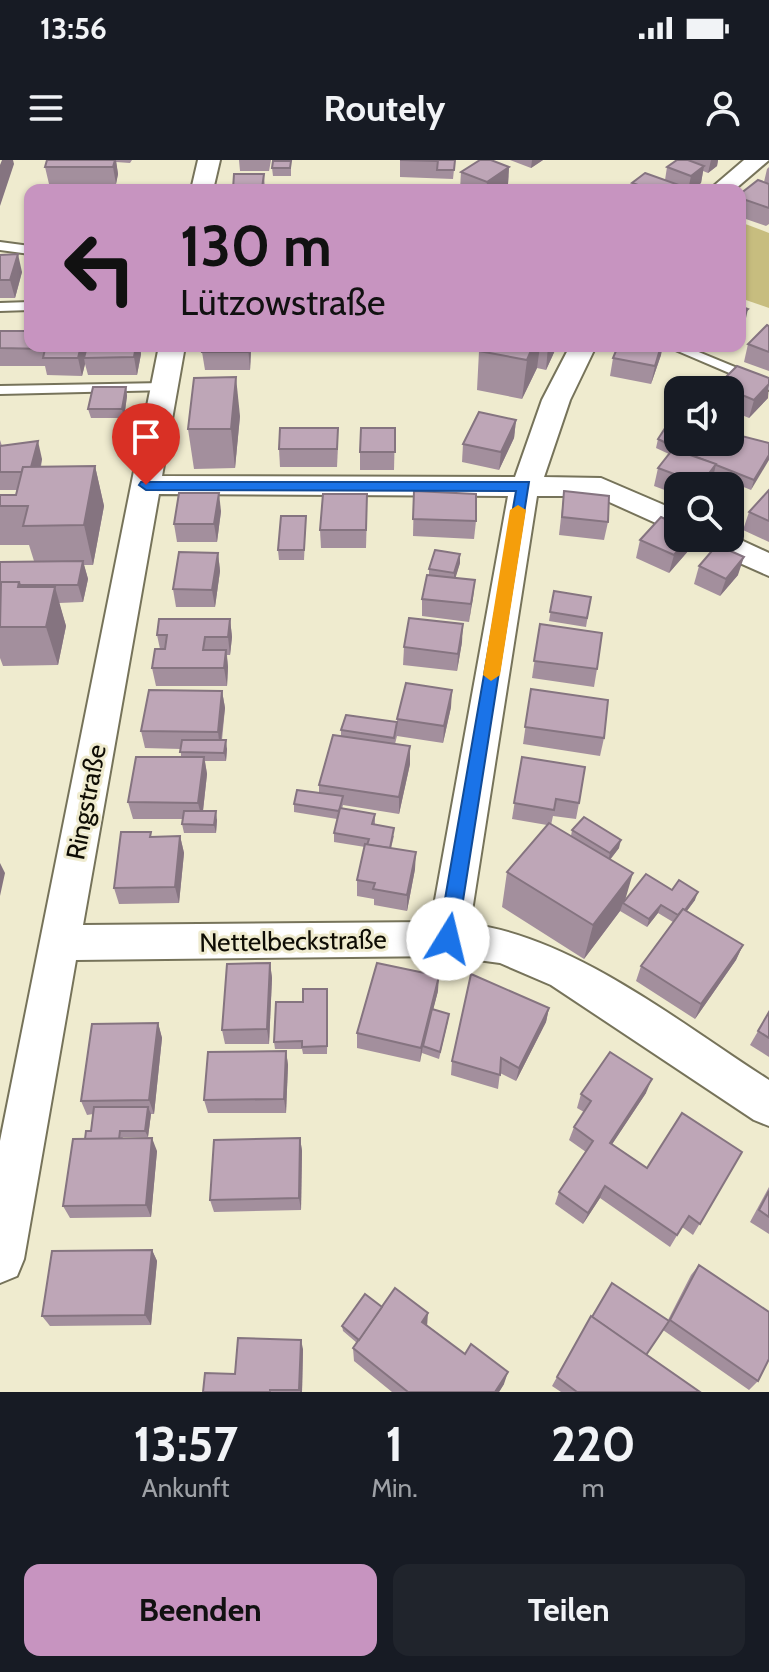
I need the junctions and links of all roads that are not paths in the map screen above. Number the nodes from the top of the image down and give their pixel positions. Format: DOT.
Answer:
graph roads {
  1 [pos="209,160"];
  2 [pos="758,160"];
  3 [pos="203,184"];
  4 [pos="728,184"];
  5 [pos="0,246"];
  6 [pos="24,249"];
  7 [pos="24,306"];
  8 [pos="0,307"];
  9 [pos="171,352"];
  10 [pos="580,352"];
  11 [pos="687,352"];
  12 [pos="769,386"];
  13 [pos="164,387"];
  14 [pos="0,390"];
  15 [pos="146,485"];
  16 [pos="524,486"];
  17 [pos="664,516"];
  18 [pos="741,552"];
  19 [pos="769,565"];
  20 [pos="448,939"];
  21 [pos="59,943"];
  22 [pos="769,1105"];
  23 [pos="0,1259"];
  1 -- 3 [label="street"];
  2 -- 4 [label="street"];
  5 -- 6 [label="lane"];
  7 -- 8 [label="lane"];
  9 -- 13 [label="street, Ringstraße"];
  10 -- 16 [label="street"];
  11 -- 12 [label="lane"];
  13 -- 14 [label="lane"];
  13 -- 15 [label="street, Ringstraße"];
  15 -- 16 [label="street"];
  15 -- 21 [label="street, Ringstraße"];
  16 -- 17 [label="street"];
  16 -- 20 [label="street"];
  18 -- 19 [label="street"];
  20 -- 21 [label="street, Nettelbeckstraße"];
  20 -- 22 [label="street, Nettelbeckstraße"];
  21 -- 23 [label="street, Ringstraße"];
}
